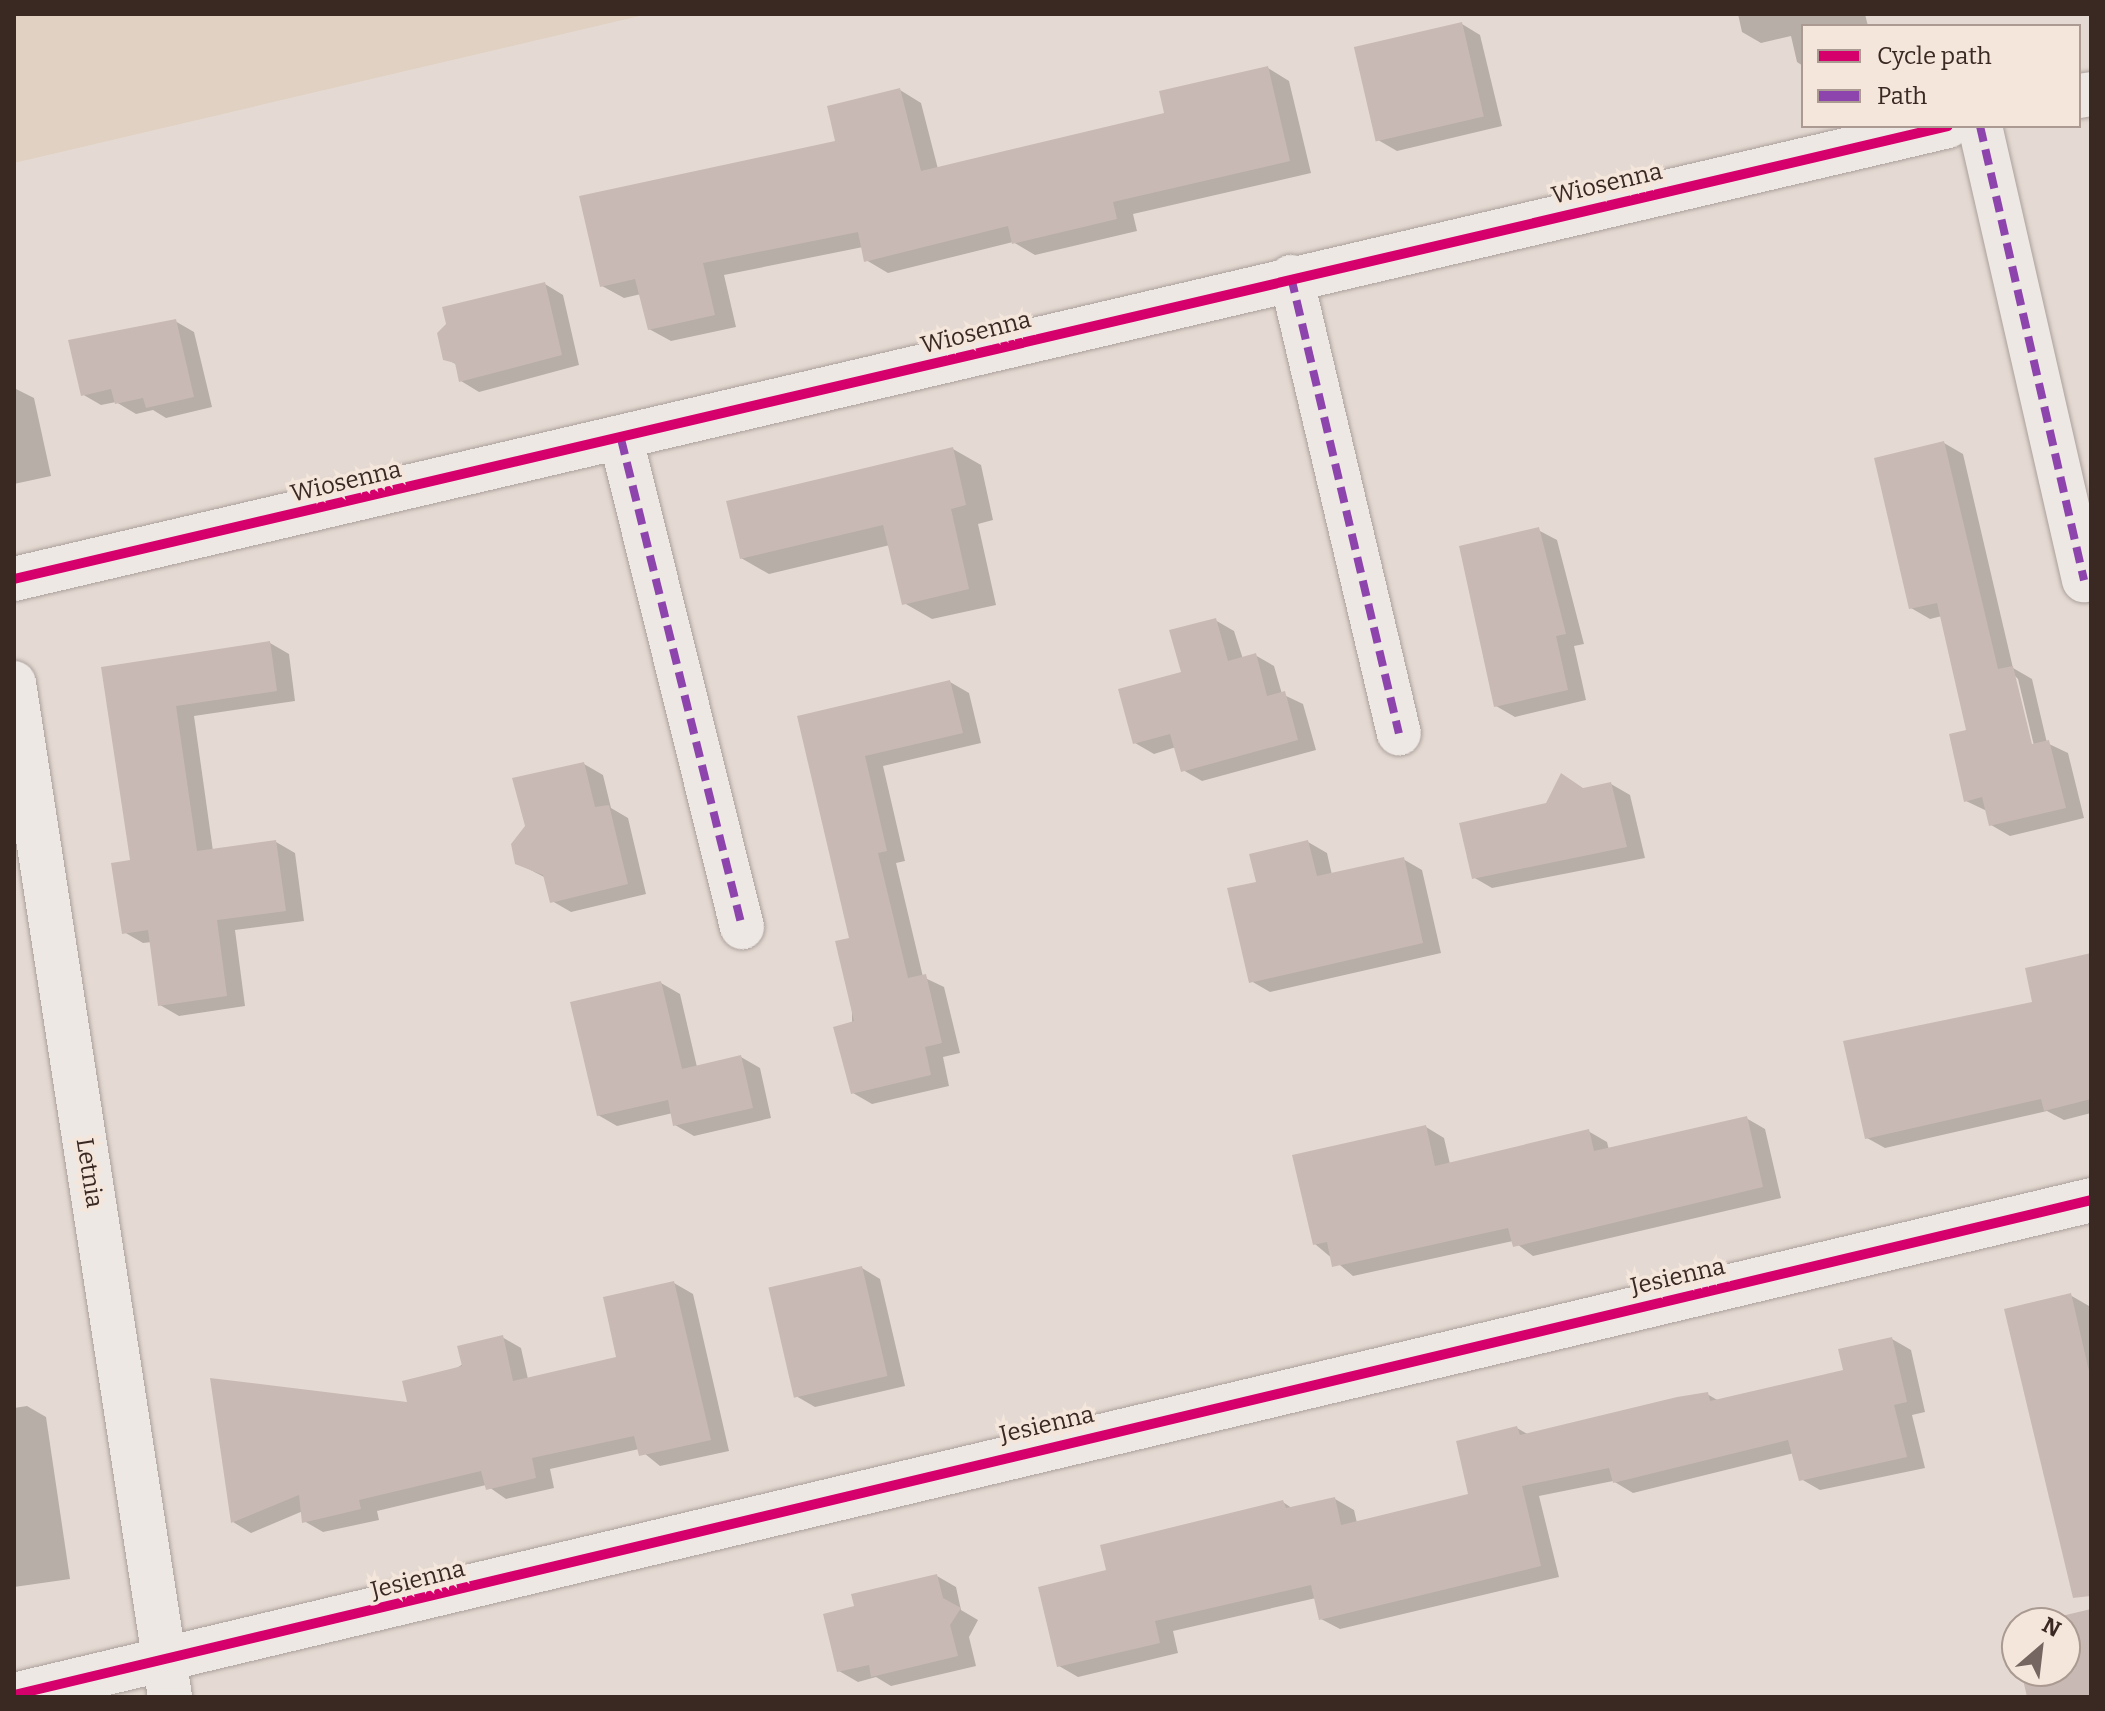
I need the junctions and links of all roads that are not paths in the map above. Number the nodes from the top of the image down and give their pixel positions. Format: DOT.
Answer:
graph roads {
  1 [pos="1939,128"];
  2 [pos="1980,128"];
  3 [pos="1291,277"];
  4 [pos="621,439"];
  5 [pos="14,579"];
  6 [pos="2084,580"];
  7 [pos="14,683"];
  8 [pos="1399,733"];
  9 [pos="742,927"];
  10 [pos="2091,1200"];
  11 [pos="167,1680"];
  12 [pos="14,1695"];
  1 -- 3 [label="street, Wiosenna"];
  2 -- 6 [label="street"];
  3 -- 4 [label="street, Wiosenna"];
  3 -- 8 [label="street"];
  4 -- 5 [label="street, Wiosenna"];
  4 -- 9 [label="street"];
  7 -- 11 [label="street, Letnia"];
  10 -- 11 [label="street, Jesienna"];
  11 -- 12 [label="street, Jesienna"];
}
